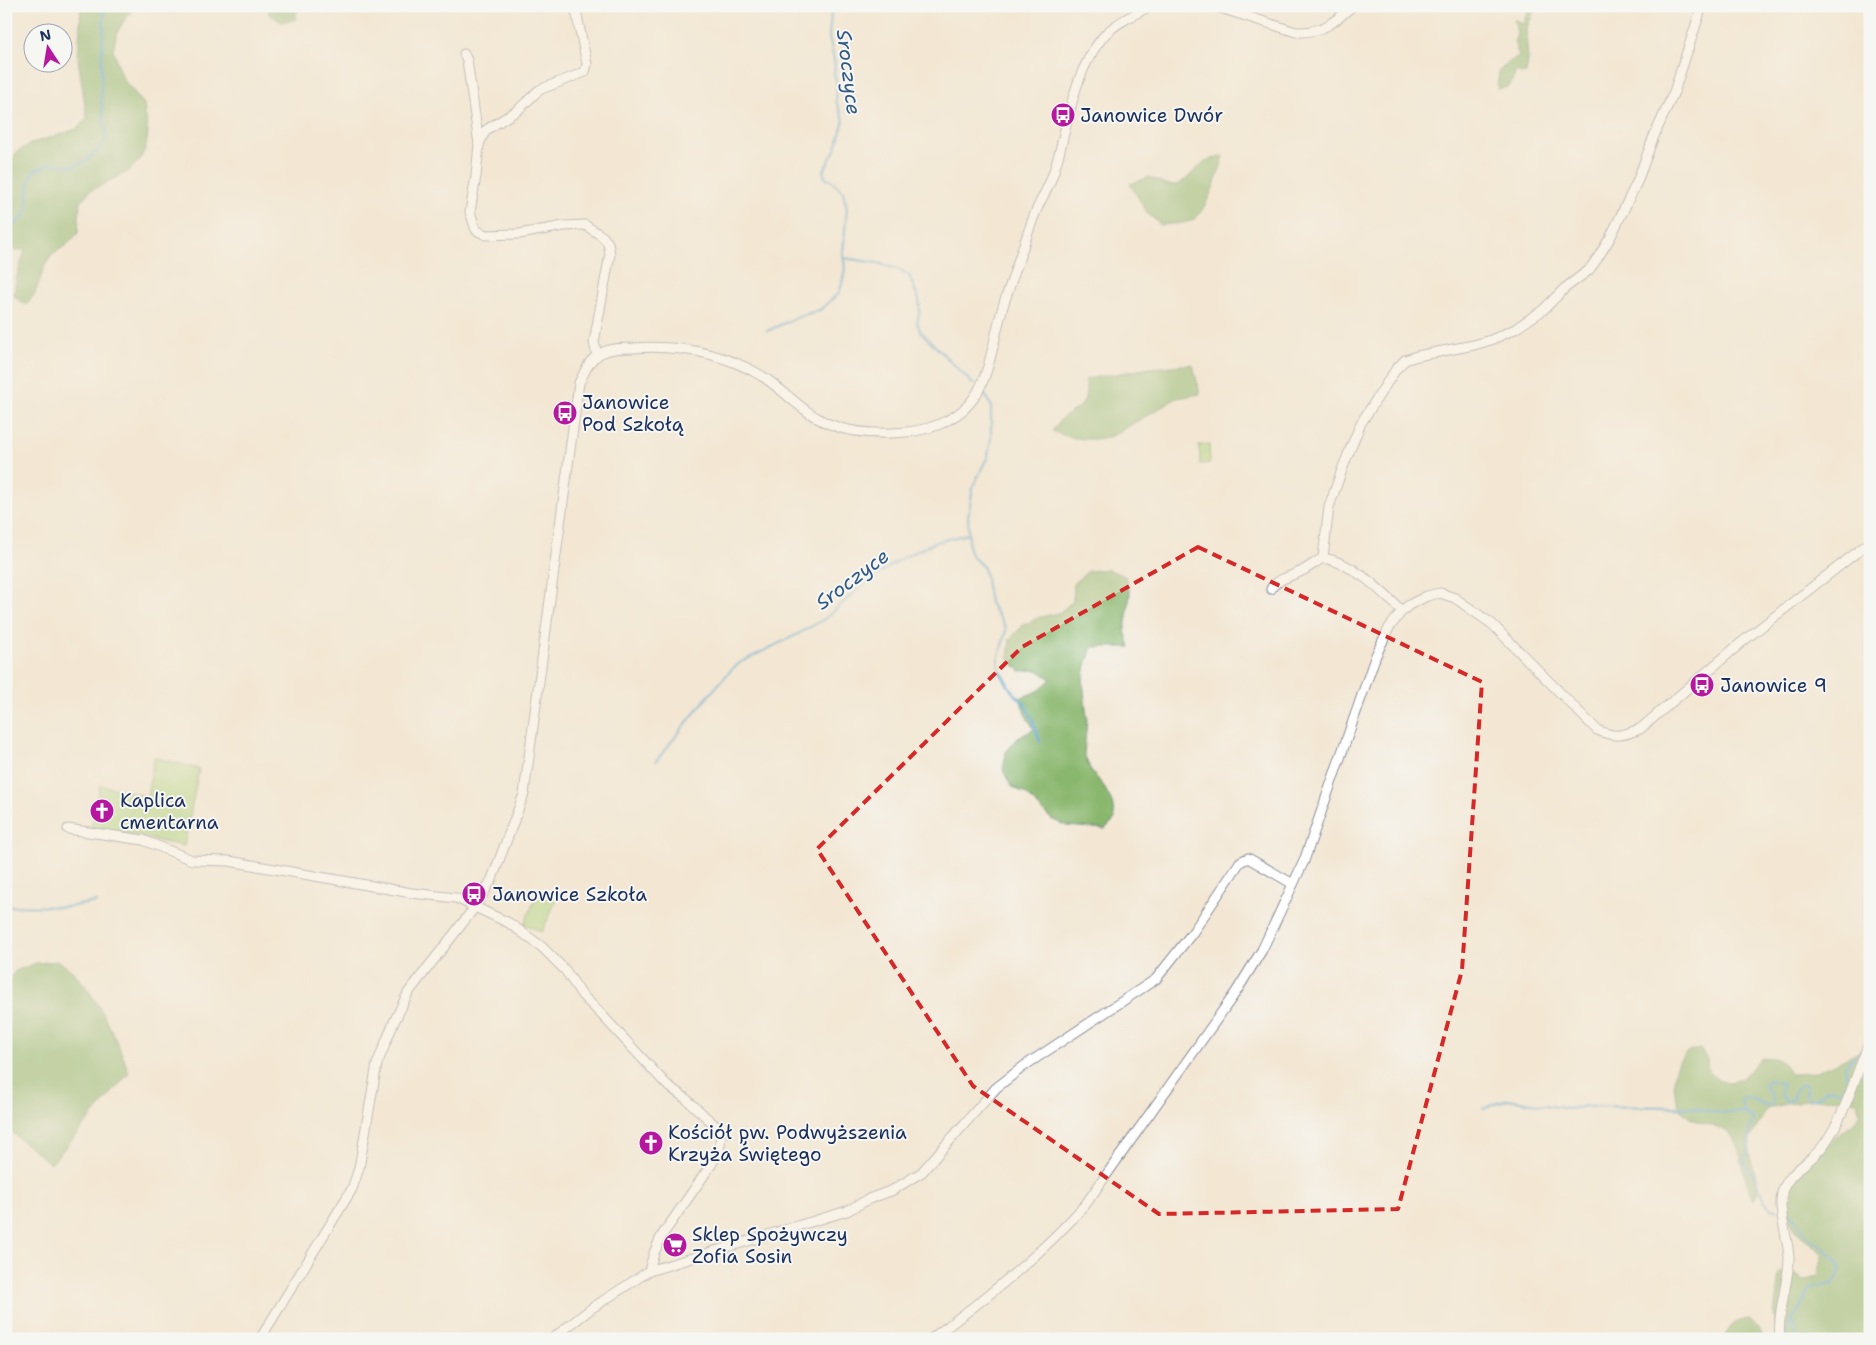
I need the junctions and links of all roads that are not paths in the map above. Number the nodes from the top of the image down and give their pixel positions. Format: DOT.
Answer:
graph roads {
  1 [pos="575,6"];
  2 [pos="1150,6"];
  3 [pos="1214,6"];
  4 [pos="1352,6"];
  5 [pos="1702,6"];
  6 [pos="464,54"];
  7 [pos="479,144"];
  8 [pos="596,356"];
  9 [pos="1870,542"];
  10 [pos="1323,558"];
  11 [pos="1271,589"];
  12 [pos="1402,611"];
  13 [pos="68,829"];
  14 [pos="1293,884"];
  15 [pos="475,907"];
  16 [pos="1870,1041"];
  17 [pos="650,1272"];
  18 [pos="260,1339"];
  19 [pos="552,1339"];
  20 [pos="931,1339"];
  21 [pos="1780,1339"];
  1 -- 7 [label="street"];
  2 -- 8 [label="street"];
  3 -- 4 [label="street"];
  5 -- 10 [label="street"];
  6 -- 7 [label="street"];
  7 -- 8 [label="street"];
  8 -- 15 [label="street"];
  9 -- 12 [label="street"];
  10 -- 11 [label="street"];
  10 -- 12 [label="street"];
  12 -- 14 [label="street"];
  13 -- 15 [label="street"];
  14 -- 17 [label="street"];
  14 -- 20 [label="street"];
  15 -- 17 [label="street"];
  15 -- 18 [label="street"];
  16 -- 21 [label="street"];
  17 -- 19 [label="street"];
}
